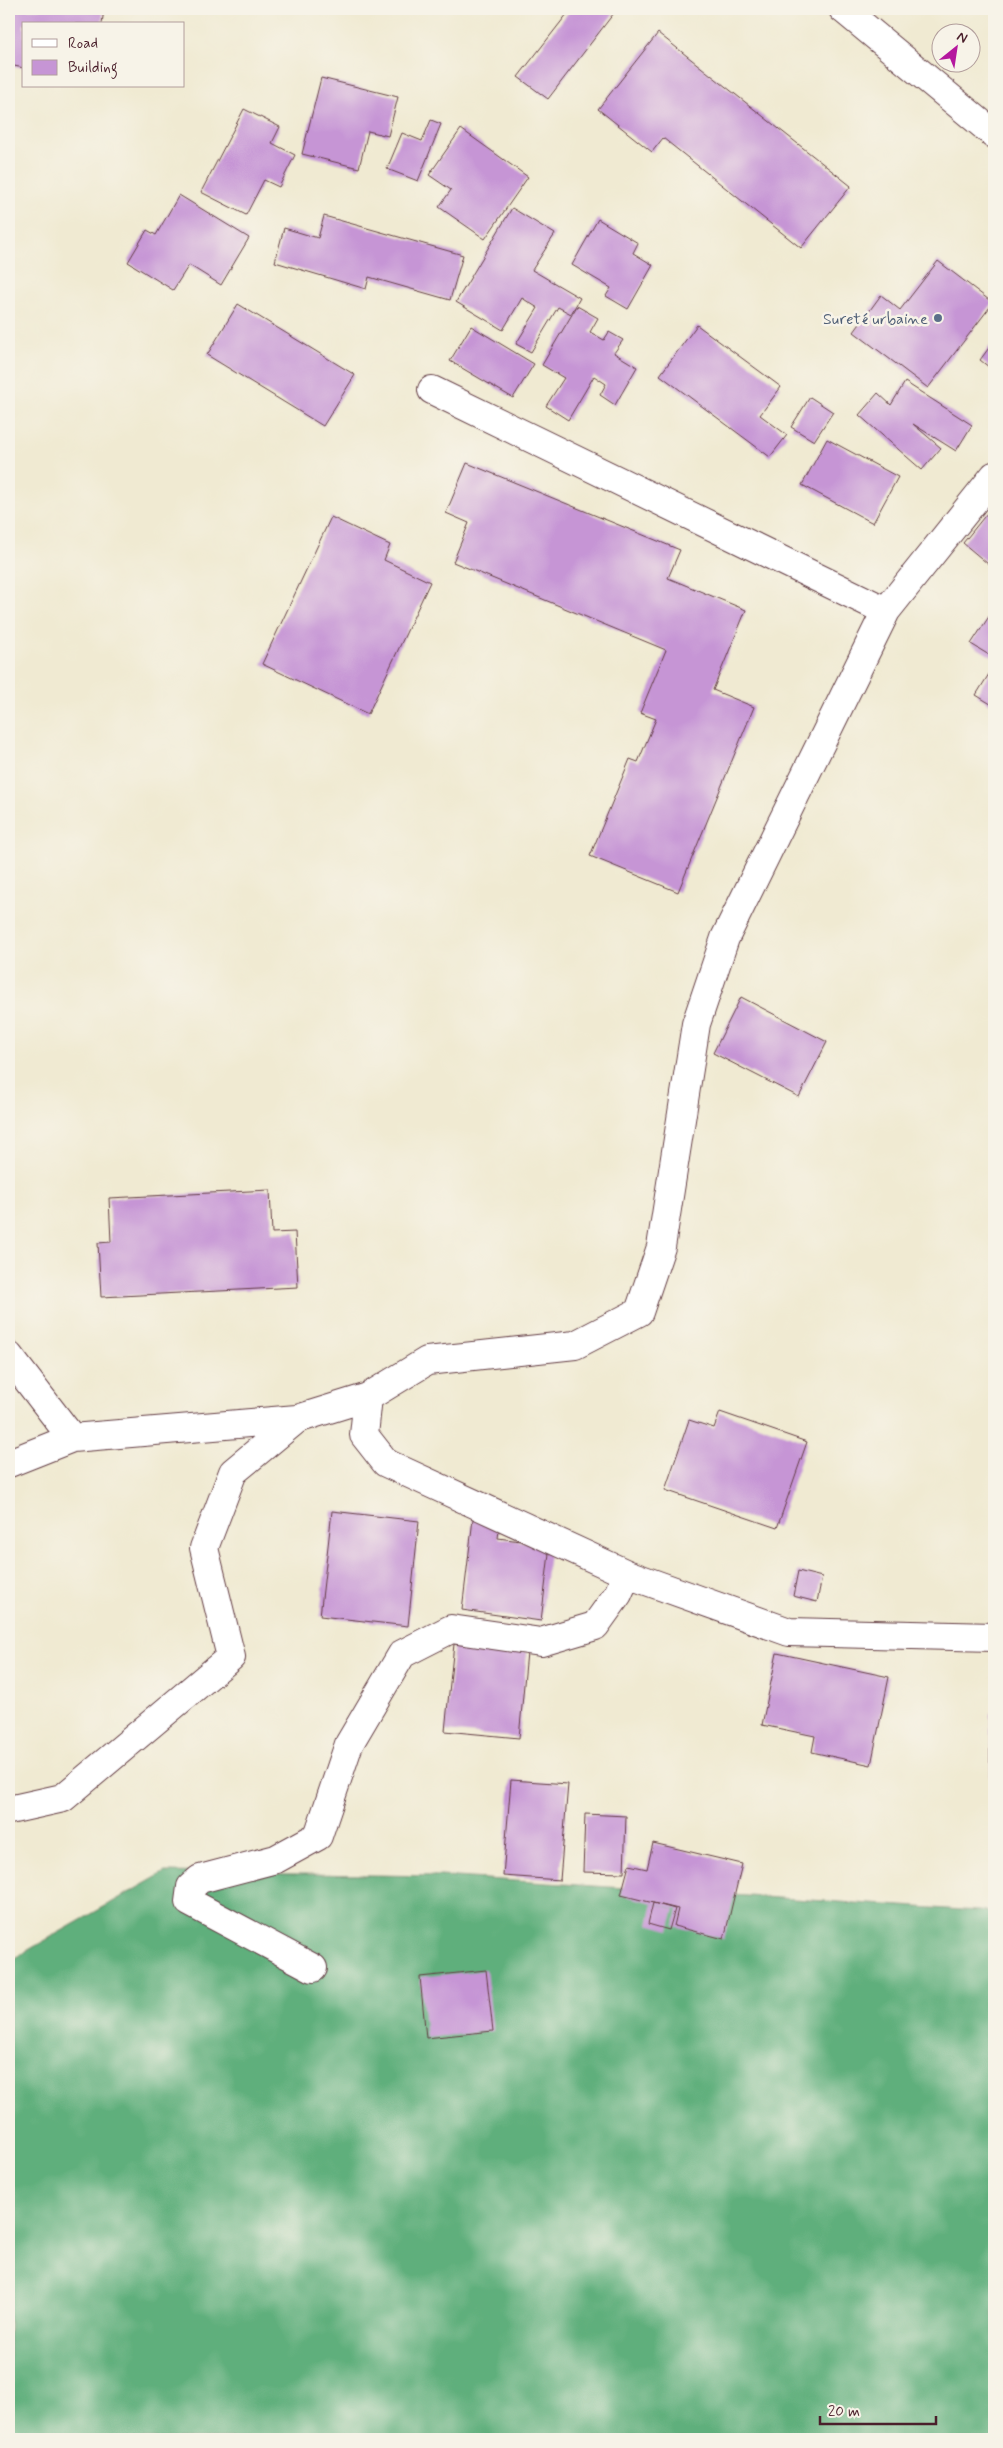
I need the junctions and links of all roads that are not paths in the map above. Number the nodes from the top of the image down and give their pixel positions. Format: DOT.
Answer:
graph roads {
  1 [pos="843,9"];
  2 [pos="994,134"];
  3 [pos="432,390"];
  4 [pos="994,476"];
  5 [pos="886,611"];
  6 [pos="9,1356"];
  7 [pos="368,1397"];
  8 [pos="298,1419"];
  9 [pos="72,1438"];
  10 [pos="9,1463"];
  11 [pos="627,1574"];
  12 [pos="994,1637"];
  13 [pos="9,1810"];
  14 [pos="313,1968"];
  1 -- 2 [label="street"];
  3 -- 5 [label="street"];
  4 -- 5 [label="street"];
  5 -- 7 [label="street"];
  6 -- 9 [label="street"];
  7 -- 8 [label="street"];
  7 -- 11 [label="street"];
  8 -- 9 [label="street"];
  8 -- 13 [label="street"];
  9 -- 10 [label="street"];
  11 -- 12 [label="street"];
  11 -- 14 [label="street"];
}
